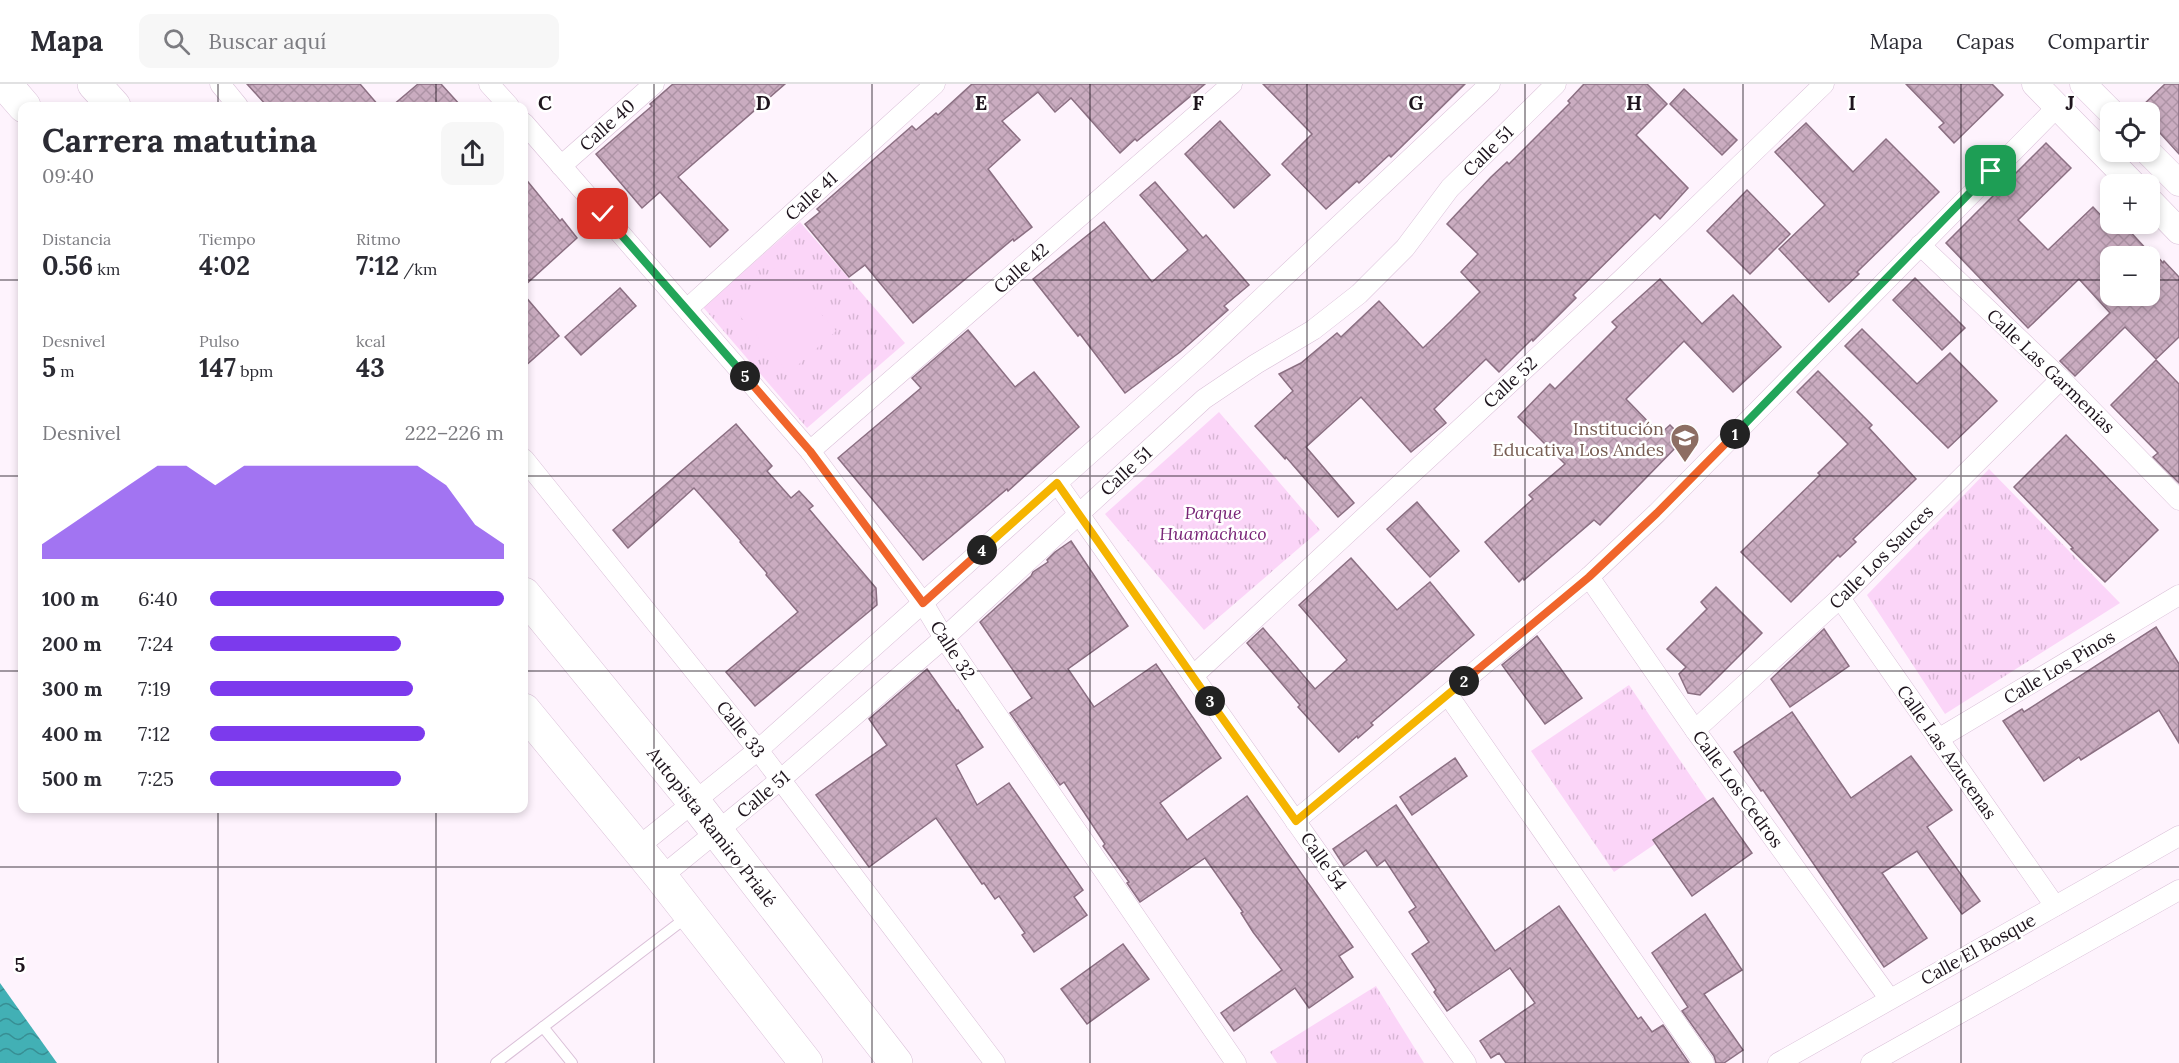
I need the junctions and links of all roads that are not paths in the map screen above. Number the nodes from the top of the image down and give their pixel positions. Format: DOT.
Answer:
graph roads {
  1 [pos="5,84"];
  2 [pos="94,84"];
  3 [pos="220,84"];
  4 [pos="489,84"];
  5 [pos="654,84"];
  6 [pos="935,84"];
  7 [pos="1232,84"];
  8 [pos="1490,84"];
  9 [pos="1556,84"];
  10 [pos="1824,84"];
  11 [pos="2035,84"];
  12 [pos="2083,84"];
  13 [pos="21,102"];
  14 [pos="110,102"];
  15 [pos="235,102"];
  16 [pos="505,102"];
  17 [pos="2101,102"];
  18 [pos="2057,107"];
  19 [pos="528,128"];
  20 [pos="2158,162"];
  21 [pos="561,166"];
  22 [pos="2123,174"];
  23 [pos="2179,183"];
  24 [pos="2160,211"];
  25 [pos="2179,231"];
  26 [pos="1920,245"];
  27 [pos="687,309"];
  28 [pos="2061,379"];
  29 [pos="810,451"];
  30 [pos="528,464"];
  31 [pos="1057,483"];
  32 [pos="2179,500"];
  33 [pos="1080,514"];
  34 [pos="1589,577"];
  35 [pos="2179,595"];
  36 [pos="1840,598"];
  37 [pos="528,599"];
  38 [pos="923,603"];
  39 [pos="944,638"];
  40 [pos="1193,676"];
  41 [pos="1448,695"];
  42 [pos="528,715"];
  43 [pos="1695,730"];
  44 [pos="1938,739"];
  45 [pos="758,750"];
  46 [pos="780,780"];
  47 [pos="693,802"];
  48 [pos="1296,821"];
  49 [pos="717,832"];
  50 [pos="2179,836"];
  51 [pos="637,848"];
  52 [pos="661,878"];
  53 [pos="2179,890"];
  54 [pos="2055,906"];
  55 [pos="690,915"];
  56 [pos="1889,999"];
  57 [pos="543,1027"];
  58 [pos="496,1063"];
  59 [pos="572,1063"];
  60 [pos="806,1063"];
  61 [pos="896,1063"];
  62 [pos="995,1063"];
  63 [pos="1236,1063"];
  64 [pos="1466,1063"];
  65 [pos="1704,1063"];
  66 [pos="1778,1063"];
  67 [pos="1871,1063"];
  1 -- 13 [label="highway"];
  2 -- 14 [label="highway"];
  3 -- 15 [label="street"];
  4 -- 16 [label="street"];
  5 -- 21 [label="street, Calle 40"];
  6 -- 27 [label="street, Calle 41"];
  7 -- 29 [label="street, Calle 42"];
  8 -- 31 [label="street, Calle 51"];
  9 -- 33 [label="street, Calle 51"];
  10 -- 40 [label="street, Calle 52"];
  11 -- 18 [label="street"];
  12 -- 17 [label="street"];
  18 -- 22 [label="street"];
  18 -- 26 [label="street"];
  19 -- 21 [label="street, Calle 32"];
  20 -- 23 [label="street"];
  21 -- 27 [label="street, Calle 32"];
  24 -- 25 [label="street"];
  26 -- 28 [label="street, Calle Las Garmenias"];
  26 -- 34 [label="street"];
  27 -- 29 [label="street, Calle 32"];
  28 -- 32 [label="street, Calle Las Garmenias"];
  28 -- 36 [label="street, Calle Los Sauces"];
  29 -- 38 [label="street, Calle 32"];
  30 -- 45 [label="street, Calle 33"];
  31 -- 33 [label="street, Calle 54"];
  31 -- 38 [label="street, Calle 51"];
  33 -- 39 [label="street, Calle 51"];
  33 -- 40 [label="street, Calle 54"];
  34 -- 41 [label="street"];
  34 -- 43 [label="street, Calle Los Cedros"];
  35 -- 44 [label="street, Calle Los Pinos"];
  36 -- 43 [label="street, Calle Los Sauces"];
  36 -- 44 [label="street, Calle Las Azucenas"];
  37 -- 47 [label="highway, Autopista Ramiro Prialé"];
  38 -- 39 [label="street, Calle 32"];
  38 -- 45 [label="street, Calle 51"];
  39 -- 46 [label="street, Calle 51"];
  39 -- 63 [label="street, Calle 32"];
  40 -- 48 [label="street, Calle 54"];
  41 -- 48 [label="street"];
  41 -- 65 [label="street"];
  42 -- 51 [label="highway"];
  43 -- 56 [label="street, Calle Los Cedros"];
  44 -- 54 [label="street, Calle Las Azucenas"];
  45 -- 46 [label="street, Calle 33"];
  45 -- 47 [label="street, Calle 51"];
  46 -- 49 [label="street, Calle 51"];
  46 -- 62 [label="street, Calle 33"];
  47 -- 49 [label="highway, Autopista Ramiro Prialé"];
  47 -- 51 [label="street, Calle 51"];
  48 -- 64 [label="street, Calle 54"];
  49 -- 52 [label="street, Calle 51"];
  49 -- 61 [label="highway, Autopista Ramiro Prialé"];
  50 -- 54 [label="street, Calle El Bosque"];
  51 -- 52 [label="highway"];
  52 -- 55 [label="highway"];
  53 -- 67 [label="street"];
  54 -- 56 [label="street, Calle El Bosque"];
  55 -- 57 [label="lane"];
  55 -- 60 [label="highway"];
  56 -- 66 [label="street, Calle El Bosque"];
  57 -- 58 [label="lane"];
  57 -- 59 [label="lane"];
}
